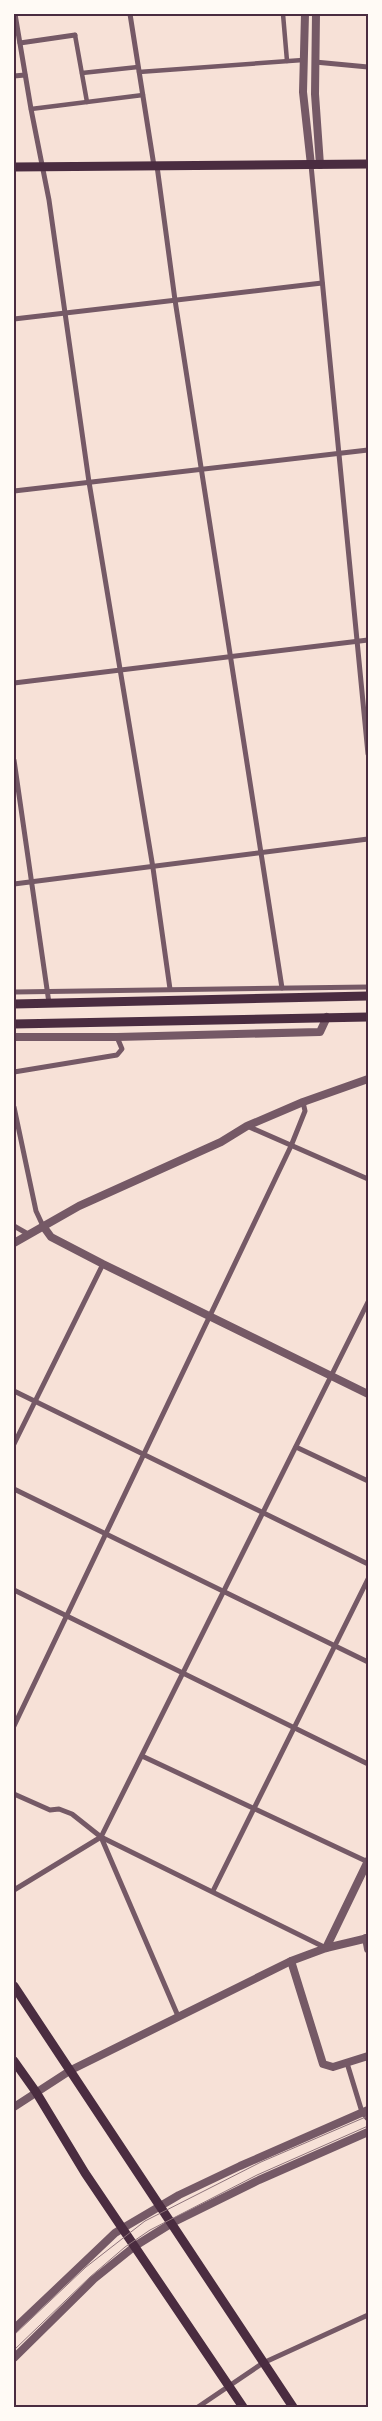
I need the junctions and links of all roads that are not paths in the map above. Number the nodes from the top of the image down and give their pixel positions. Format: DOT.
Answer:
graph roads {
  1 [pos="15,14"];
  2 [pos="130,14"];
  3 [pos="283,14"];
  4 [pos="305,14"];
  5 [pos="316,14"];
  6 [pos="75,35"];
  7 [pos="20,43"];
  8 [pos="303,60"];
  9 [pos="287,61"];
  10 [pos="315,62"];
  11 [pos="368,67"];
  12 [pos="139,69"];
  13 [pos="82,73"];
  14 [pos="25,75"];
  15 [pos="14,76"];
  16 [pos="143,95"];
  17 [pos="87,102"];
  18 [pos="31,109"];
  19 [pos="368,164"];
  20 [pos="43,165"];
  21 [pos="316,165"];
  22 [pos="14,166"];
  23 [pos="155,166"];
  24 [pos="322,283"];
  25 [pos="175,300"];
  26 [pos="64,314"];
  27 [pos="14,319"];
  28 [pos="368,450"];
  29 [pos="339,454"];
  30 [pos="202,469"];
  31 [pos="89,482"];
  32 [pos="14,491"];
  33 [pos="368,640"];
  34 [pos="357,641"];
  35 [pos="232,657"];
  36 [pos="119,670"];
  37 [pos="14,683"];
  38 [pos="368,754"];
  39 [pos="14,760"];
  40 [pos="15,778"];
  41 [pos="368,839"];
  42 [pos="262,852"];
  43 [pos="153,868"];
  44 [pos="31,882"];
  45 [pos="14,884"];
  46 [pos="368,987"];
  47 [pos="263,988"];
  48 [pos="282,988"];
  49 [pos="170,989"];
  50 [pos="124,990"];
  51 [pos="14,992"];
  52 [pos="48,992"];
  53 [pos="368,996"];
  54 [pos="265,998"];
  55 [pos="125,1002"];
  56 [pos="49,1003"];
  57 [pos="14,1004"];
  58 [pos="327,1017"];
  59 [pos="368,1017"];
  60 [pos="14,1024"];
  61 [pos="39,1024"];
  62 [pos="14,1037"];
  63 [pos="39,1037"];
  64 [pos="117,1037"];
  65 [pos="14,1072"];
  66 [pos="368,1079"];
  67 [pos="303,1102"];
  68 [pos="14,1107"];
  69 [pos="247,1126"];
  70 [pos="291,1146"];
  71 [pos="368,1179"];
  72 [pos="14,1226"];
  73 [pos="43,1226"];
  74 [pos="28,1234"];
  75 [pos="14,1243"];
  76 [pos="102,1264"];
  77 [pos="368,1302"];
  78 [pos="208,1316"];
  79 [pos="331,1376"];
  80 [pos="14,1391"];
  81 [pos="368,1394"];
  82 [pos="35,1402"];
  83 [pos="14,1444"];
  84 [pos="296,1447"];
  85 [pos="145,1453"];
  86 [pos="368,1481"];
  87 [pos="14,1489"];
  88 [pos="263,1513"];
  89 [pos="105,1534"];
  90 [pos="368,1564"];
  91 [pos="368,1579"];
  92 [pos="14,1590"];
  93 [pos="223,1592"];
  94 [pos="66,1616"];
  95 [pos="335,1646"];
  96 [pos="368,1662"];
  97 [pos="183,1673"];
  98 [pos="14,1726"];
  99 [pos="294,1728"];
  100 [pos="142,1756"];
  101 [pos="368,1764"];
  102 [pos="14,1794"];
  103 [pos="254,1807"];
  104 [pos="101,1837"];
  105 [pos="368,1862"];
  106 [pos="14,1890"];
  107 [pos="213,1890"];
  108 [pos="367,1938"];
  109 [pos="326,1948"];
  110 [pos="368,1949"];
  111 [pos="291,1961"];
  112 [pos="14,1986"];
  113 [pos="178,2016"];
  114 [pos="368,2056"];
  115 [pos="14,2062"];
  116 [pos="347,2063"];
  117 [pos="71,2070"];
  118 [pos="36,2092"];
  119 [pos="14,2107"];
  120 [pos="366,2114"];
  121 [pos="368,2132"];
  122 [pos="161,2206"];
  123 [pos="172,2223"];
  124 [pos="123,2228"];
  125 [pos="135,2246"];
  126 [pos="368,2315"];
  127 [pos="14,2329"];
  128 [pos="14,2358"];
  129 [pos="264,2363"];
  130 [pos="229,2386"];
  131 [pos="198,2407"];
  132 [pos="242,2407"];
  133 [pos="293,2407"];
  1 -- 7 [label="street"];
  2 -- 12 [label="street"];
  3 -- 9 [label="street"];
  4 -- 8 [label="street"];
  5 -- 10 [label="street"];
  6 -- 7 [label="street"];
  6 -- 13 [label="street"];
  7 -- 14 [label="street"];
  8 -- 9 [label="street"];
  8 -- 21 [label="street"];
  9 -- 12 [label="street"];
  10 -- 11 [label="street"];
  10 -- 21 [label="street"];
  12 -- 13 [label="street"];
  12 -- 16 [label="street"];
  13 -- 17 [label="street"];
  14 -- 15 [label="street"];
  14 -- 18 [label="street"];
  16 -- 17 [label="street"];
  16 -- 23 [label="street"];
  17 -- 18 [label="street"];
  18 -- 20 [label="street"];
  19 -- 21 [label="main road"];
  20 -- 22 [label="main road"];
  20 -- 23 [label="main road"];
  20 -- 26 [label="street"];
  21 -- 23 [label="main road"];
  21 -- 24 [label="street"];
  23 -- 25 [label="street"];
  24 -- 25 [label="street"];
  24 -- 29 [label="street"];
  25 -- 26 [label="street"];
  25 -- 30 [label="street"];
  26 -- 27 [label="street"];
  26 -- 31 [label="street"];
  28 -- 29 [label="street"];
  29 -- 30 [label="street"];
  29 -- 34 [label="street"];
  30 -- 31 [label="street"];
  30 -- 35 [label="street"];
  31 -- 32 [label="street"];
  31 -- 36 [label="street"];
  33 -- 34 [label="street"];
  34 -- 35 [label="street"];
  34 -- 38 [label="street"];
  35 -- 36 [label="street"];
  35 -- 42 [label="street"];
  36 -- 37 [label="street"];
  36 -- 43 [label="street"];
  39 -- 40 [label="street"];
  40 -- 44 [label="street"];
  41 -- 42 [label="street"];
  42 -- 43 [label="street"];
  42 -- 48 [label="street"];
  43 -- 44 [label="street"];
  43 -- 49 [label="street"];
  44 -- 45 [label="street"];
  44 -- 52 [label="street"];
  46 -- 48 [label="street"];
  47 -- 48 [label="street"];
  47 -- 49 [label="street"];
  47 -- 54 [label="street"];
  49 -- 50 [label="street"];
  50 -- 52 [label="street"];
  50 -- 55 [label="street"];
  51 -- 52 [label="street"];
  52 -- 56 [label="street"];
  53 -- 54 [label="main road"];
  54 -- 55 [label="main road"];
  55 -- 56 [label="main road"];
  56 -- 57 [label="main road"];
  58 -- 59 [label="main road"];
  58 -- 61 [label="main road"];
  58 -- 64 [label="street"];
  60 -- 61 [label="main road"];
  61 -- 63 [label="street"];
  62 -- 63 [label="street"];
  63 -- 64 [label="street"];
  64 -- 65 [label="street"];
  66 -- 67 [label="street"];
  67 -- 69 [label="street"];
  67 -- 70 [label="street"];
  68 -- 73 [label="street"];
  69 -- 70 [label="street"];
  69 -- 73 [label="street"];
  70 -- 71 [label="street"];
  70 -- 78 [label="street"];
  72 -- 74 [label="street"];
  73 -- 74 [label="street"];
  73 -- 76 [label="street"];
  74 -- 75 [label="street"];
  76 -- 78 [label="street"];
  76 -- 82 [label="street"];
  77 -- 79 [label="street"];
  78 -- 79 [label="street"];
  78 -- 85 [label="street"];
  79 -- 81 [label="street"];
  79 -- 84 [label="street"];
  80 -- 82 [label="street"];
  82 -- 83 [label="street"];
  82 -- 85 [label="street"];
  84 -- 86 [label="street"];
  84 -- 88 [label="street"];
  85 -- 88 [label="street"];
  85 -- 89 [label="street"];
  87 -- 89 [label="street"];
  88 -- 90 [label="street"];
  88 -- 93 [label="street"];
  89 -- 93 [label="street"];
  89 -- 94 [label="street"];
  91 -- 95 [label="street"];
  92 -- 94 [label="street"];
  93 -- 95 [label="street"];
  93 -- 97 [label="street"];
  94 -- 97 [label="street"];
  94 -- 98 [label="street"];
  95 -- 96 [label="street"];
  95 -- 99 [label="street"];
  97 -- 99 [label="street"];
  97 -- 100 [label="street"];
  99 -- 101 [label="street"];
  99 -- 103 [label="street"];
  100 -- 103 [label="street"];
  100 -- 104 [label="street"];
  102 -- 104 [label="street"];
  103 -- 105 [label="street"];
  103 -- 107 [label="street"];
  104 -- 106 [label="street"];
  104 -- 107 [label="street"];
  104 -- 113 [label="street"];
  105 -- 109 [label="street"];
  107 -- 109 [label="street"];
  108 -- 109 [label="street"];
  108 -- 110 [label="street"];
  109 -- 111 [label="street"];
  111 -- 113 [label="street"];
  111 -- 116 [label="street"];
  112 -- 117 [label="main road"];
  113 -- 117 [label="street"];
  114 -- 116 [label="street"];
  115 -- 118 [label="main road"];
  116 -- 120 [label="street"];
  117 -- 118 [label="street"];
  117 -- 122 [label="main road"];
  118 -- 119 [label="street"];
  118 -- 124 [label="main road"];
  120 -- 122 [label="street"];
  121 -- 123 [label="street"];
  122 -- 123 [label="main road"];
  122 -- 124 [label="street"];
  123 -- 125 [label="street"];
  123 -- 129 [label="main road"];
  124 -- 125 [label="main road"];
  124 -- 127 [label="street"];
  125 -- 128 [label="street"];
  125 -- 130 [label="main road"];
  126 -- 129 [label="street"];
  129 -- 130 [label="street"];
  129 -- 133 [label="main road"];
  130 -- 131 [label="street"];
  130 -- 132 [label="main road"];
}
